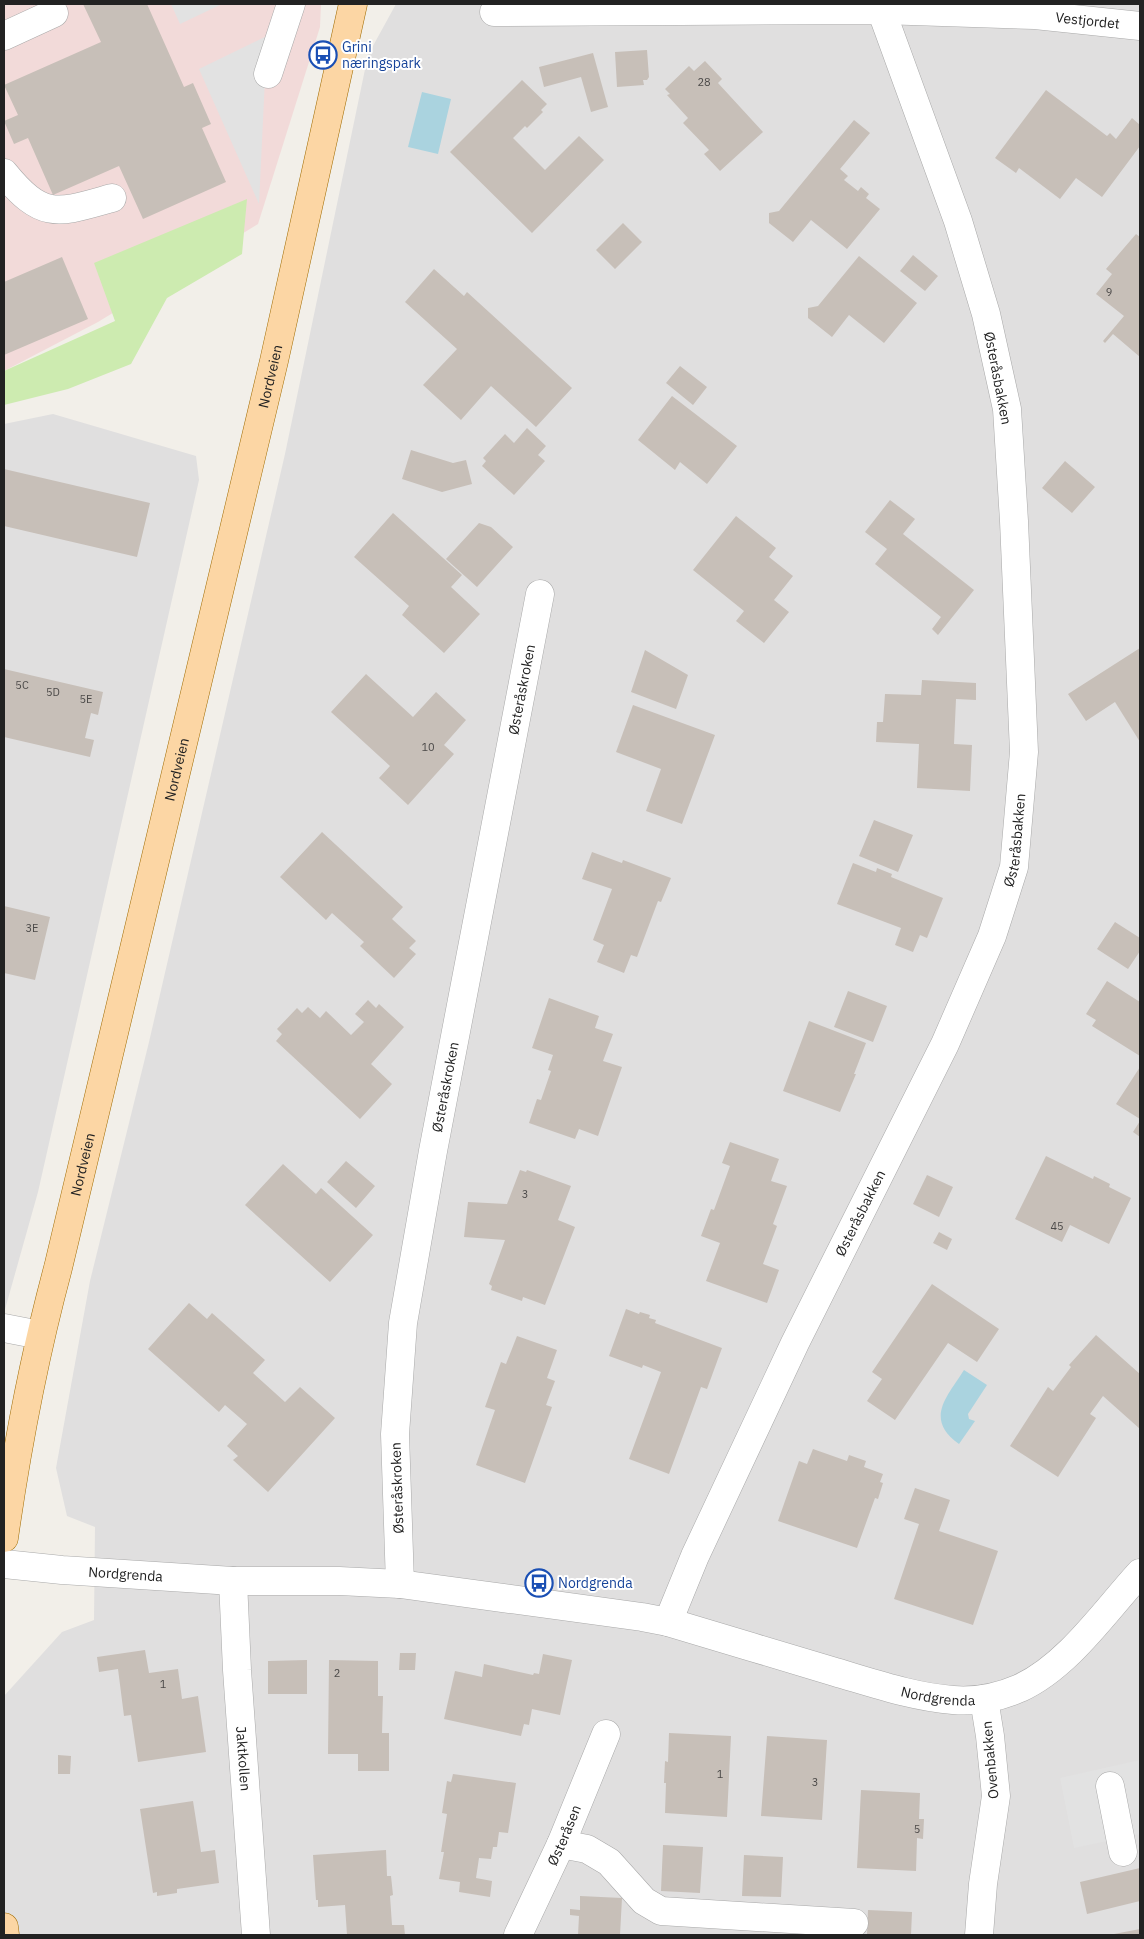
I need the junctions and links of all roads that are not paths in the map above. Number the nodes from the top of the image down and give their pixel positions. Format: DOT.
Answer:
graph roads {
  1 [pos="291,4"];
  2 [pos="353,4"];
  3 [pos="880,7"];
  4 [pos="494,12"];
  5 [pos="54,13"];
  6 [pos="1140,26"];
  7 [pos="4,36"];
  8 [pos="268,74"];
  9 [pos="4,173"];
  10 [pos="112,198"];
  11 [pos="540,594"];
  12 [pos="4,1328"];
  13 [pos="40,1335"];
  14 [pos="4,1538"];
  15 [pos="4,1564"];
  16 [pos="1140,1573"];
  17 [pos="232,1581"];
  18 [pos="400,1584"];
  19 [pos="668,1622"];
  20 [pos="984,1699"];
  21 [pos="606,1734"];
  22 [pos="1110,1786"];
  23 [pos="561,1844"];
  24 [pos="1123,1852"];
  25 [pos="854,1923"];
  26 [pos="4,1927"];
  27 [pos="5,1935"];
  28 [pos="256,1935"];
  29 [pos="518,1935"];
  30 [pos="979,1935"];
  1 -- 8 [label="street"];
  2 -- 13 [label="main road, Nordveien"];
  3 -- 4 [label="street, Vestjordet"];
  3 -- 6 [label="street, Vestjordet"];
  3 -- 19 [label="street, Østeråsbakken"];
  5 -- 7 [label="street"];
  9 -- 10 [label="street"];
  11 -- 18 [label="street, Østeråskroken"];
  12 -- 13 [label="street"];
  13 -- 14 [label="main road, Nordveien"];
  15 -- 17 [label="street, Nordgrenda"];
  16 -- 20 [label="street"];
  17 -- 18 [label="street, Nordgrenda"];
  17 -- 28 [label="street, Jaktkollen"];
  18 -- 19 [label="street, Nordgrenda"];
  19 -- 20 [label="street, Nordgrenda"];
  20 -- 30 [label="street, Ovenbakken"];
  21 -- 23 [label="street, Østeråsen"];
  22 -- 24 [label="street"];
  23 -- 25 [label="street"];
  23 -- 29 [label="street, Østeråsen"];
  26 -- 27 [label="main road"];
}
